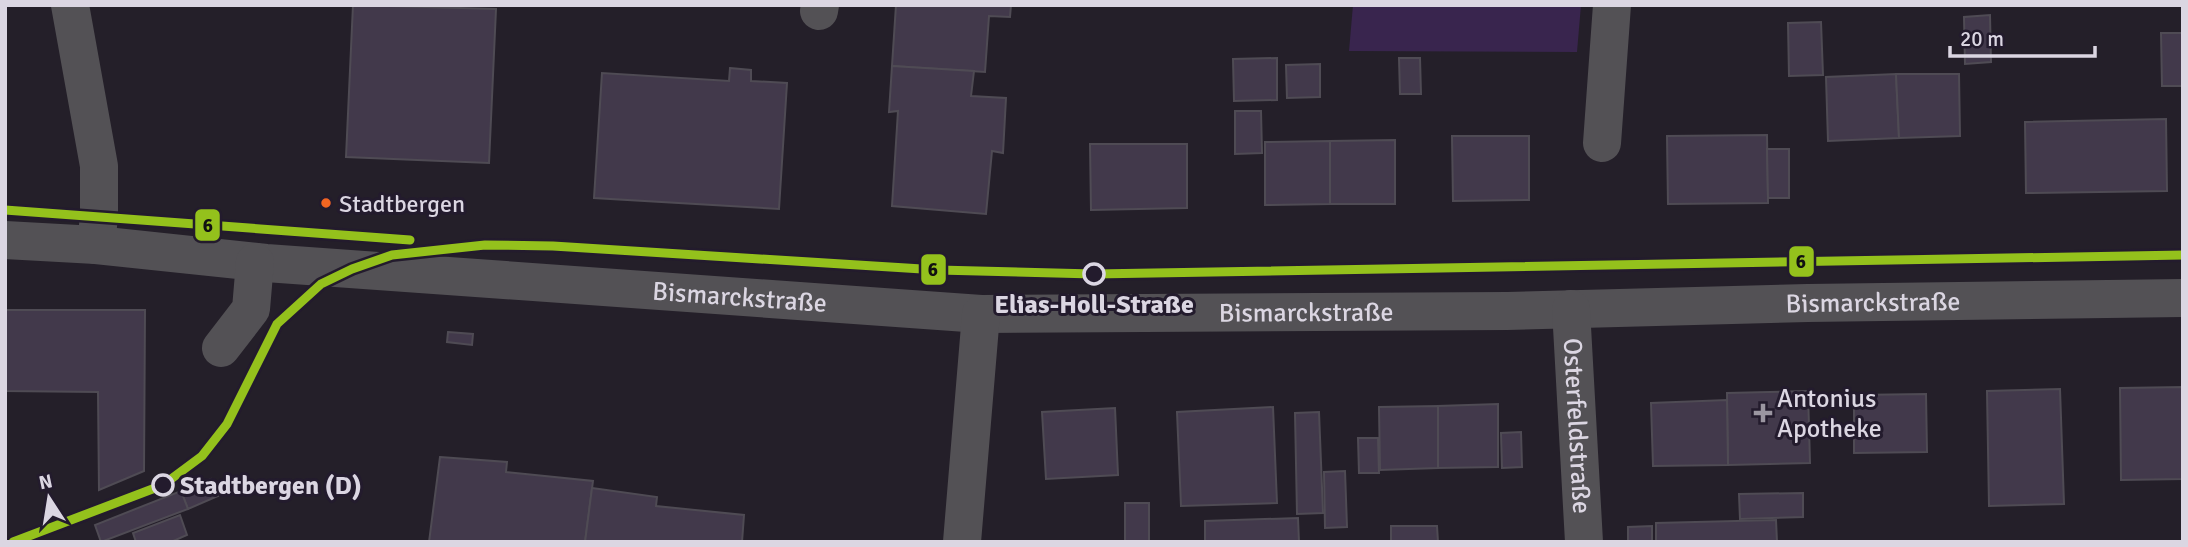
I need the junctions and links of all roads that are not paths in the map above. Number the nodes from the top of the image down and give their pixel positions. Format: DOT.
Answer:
graph roads {
  1 [pos="70,5"];
  2 [pos="1612,5"];
  3 [pos="1602,143"];
  4 [pos="5,240"];
  5 [pos="96,245"];
  6 [pos="255,262"];
  7 [pos="2183,298"];
  8 [pos="1572,309"];
  9 [pos="981,314"];
  10 [pos="220,348"];
  11 [pos="962,542"];
  12 [pos="1584,542"];
  1 -- 5 [label="street"];
  2 -- 3 [label="street"];
  4 -- 5 [label="street, Bismarckstraße"];
  5 -- 6 [label="street, Bismarckstraße"];
  6 -- 9 [label="street, Bismarckstraße"];
  6 -- 10 [label="street"];
  7 -- 8 [label="street, Bismarckstraße"];
  8 -- 9 [label="street, Bismarckstraße"];
  8 -- 12 [label="street, Osterfeldstraße"];
  9 -- 11 [label="street"];
}
